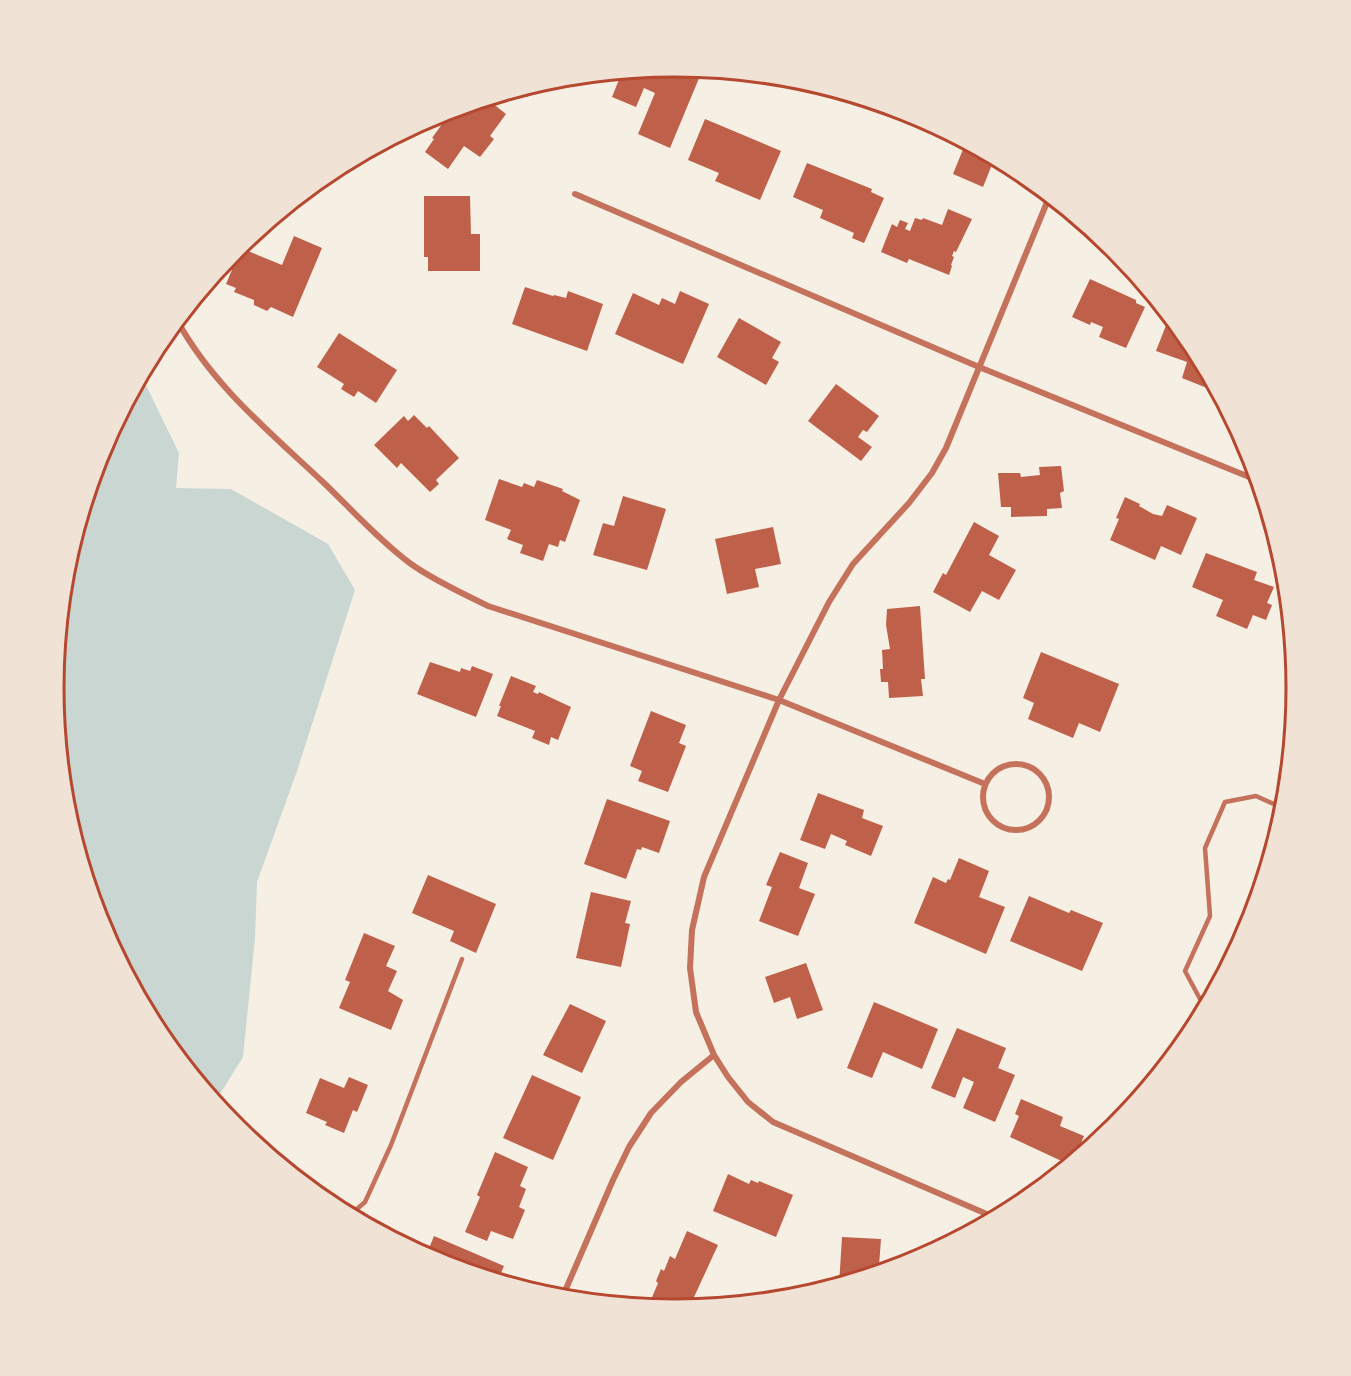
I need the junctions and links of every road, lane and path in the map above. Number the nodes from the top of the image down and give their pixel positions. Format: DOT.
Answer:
graph roads {
  1 [pos="575,194"];
  2 [pos="1047,203"];
  3 [pos="182,328"];
  4 [pos="979,367"];
  5 [pos="1248,477"];
  6 [pos="779,700"];
  7 [pos="985,784"];
  8 [pos="1275,805"];
  9 [pos="462,959"];
  10 [pos="1201,1000"];
  11 [pos="714,1055"];
  12 [pos="357,1209"];
  13 [pos="986,1214"];
  14 [pos="566,1289"];
  1 -- 4 [label="street"];
  2 -- 4 [label="street"];
  3 -- 6 [label="street"];
  4 -- 5 [label="street"];
  4 -- 6 [label="street"];
  6 -- 7 [label="street"];
  6 -- 11 [label="street"];
  7 -- 7 [label="street"];
  8 -- 10 [label="lane"];
  9 -- 12 [label="lane"];
  11 -- 13 [label="street"];
  11 -- 14 [label="street"];
}
